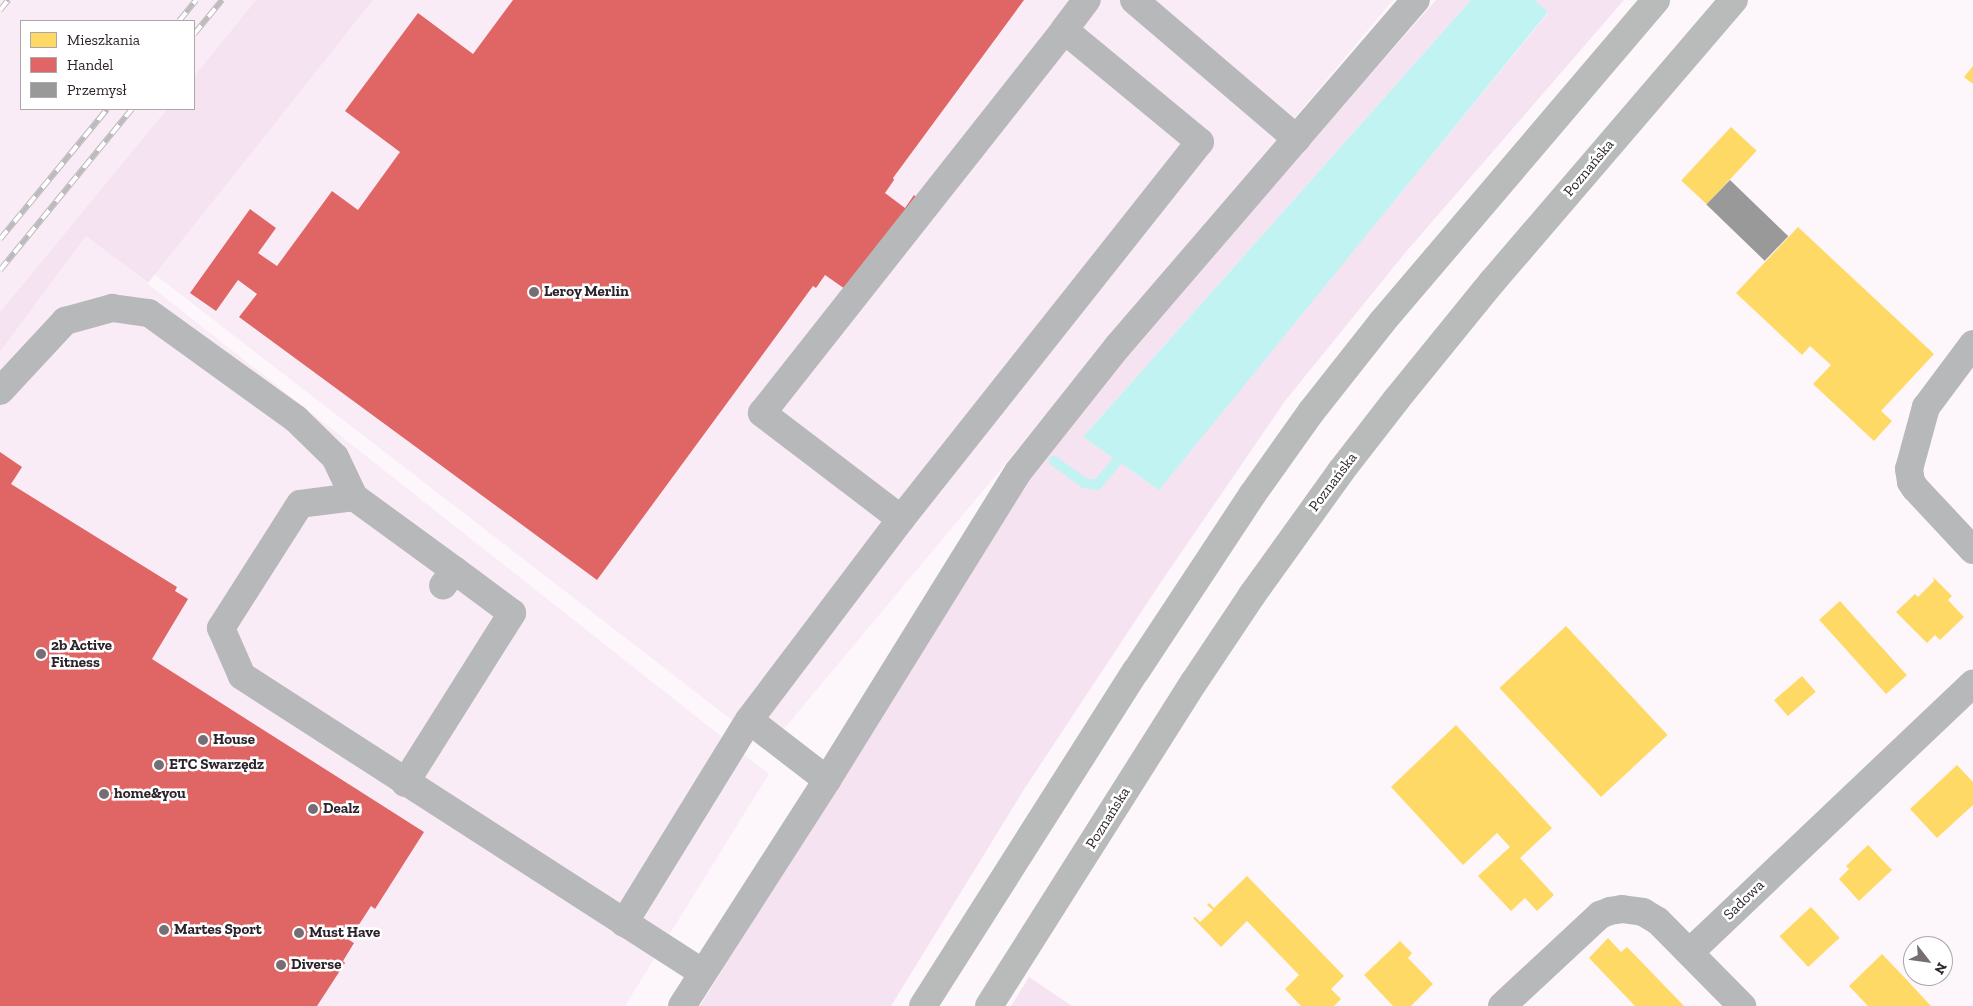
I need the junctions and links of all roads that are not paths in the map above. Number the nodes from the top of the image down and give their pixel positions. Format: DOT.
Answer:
graph roads {
  1 [pos="1087,0"];
  2 [pos="1134,0"];
  3 [pos="1416,0"];
  4 [pos="1656,0"];
  5 [pos="1734,0"];
  6 [pos="1064,30"];
  7 [pos="1297,139"];
  8 [pos="1973,344"];
  9 [pos="0,391"];
  10 [pos="354,497"];
  11 [pos="901,519"];
  12 [pos="1973,550"];
  13 [pos="1973,683"];
  14 [pos="749,720"];
  15 [pos="827,780"];
  16 [pos="405,783"];
  17 [pos="624,923"];
  18 [pos="1690,952"];
  19 [pos="702,973"];
  20 [pos="682,1006"];
  21 [pos="923,1006"];
  22 [pos="989,1006"];
  23 [pos="1502,1006"];
  24 [pos="1742,1006"];
  1 -- 6 [label="street"];
  2 -- 7 [label="street"];
  3 -- 7 [label="street"];
  4 -- 21 [label="main road"];
  5 -- 22 [label="main road, Poznańska"];
  6 -- 11 [label="street"];
  6 -- 11 [label="street"];
  7 -- 15 [label="street"];
  8 -- 12 [label="street"];
  9 -- 10 [label="street"];
  10 -- 16 [label="street"];
  10 -- 16 [label="street"];
  11 -- 14 [label="street"];
  13 -- 18 [label="street, Sadowa"];
  14 -- 15 [label="street"];
  14 -- 17 [label="street"];
  15 -- 19 [label="street"];
  16 -- 17 [label="street"];
  17 -- 19 [label="street"];
  18 -- 23 [label="street"];
  18 -- 24 [label="street"];
  19 -- 20 [label="street"];
}
